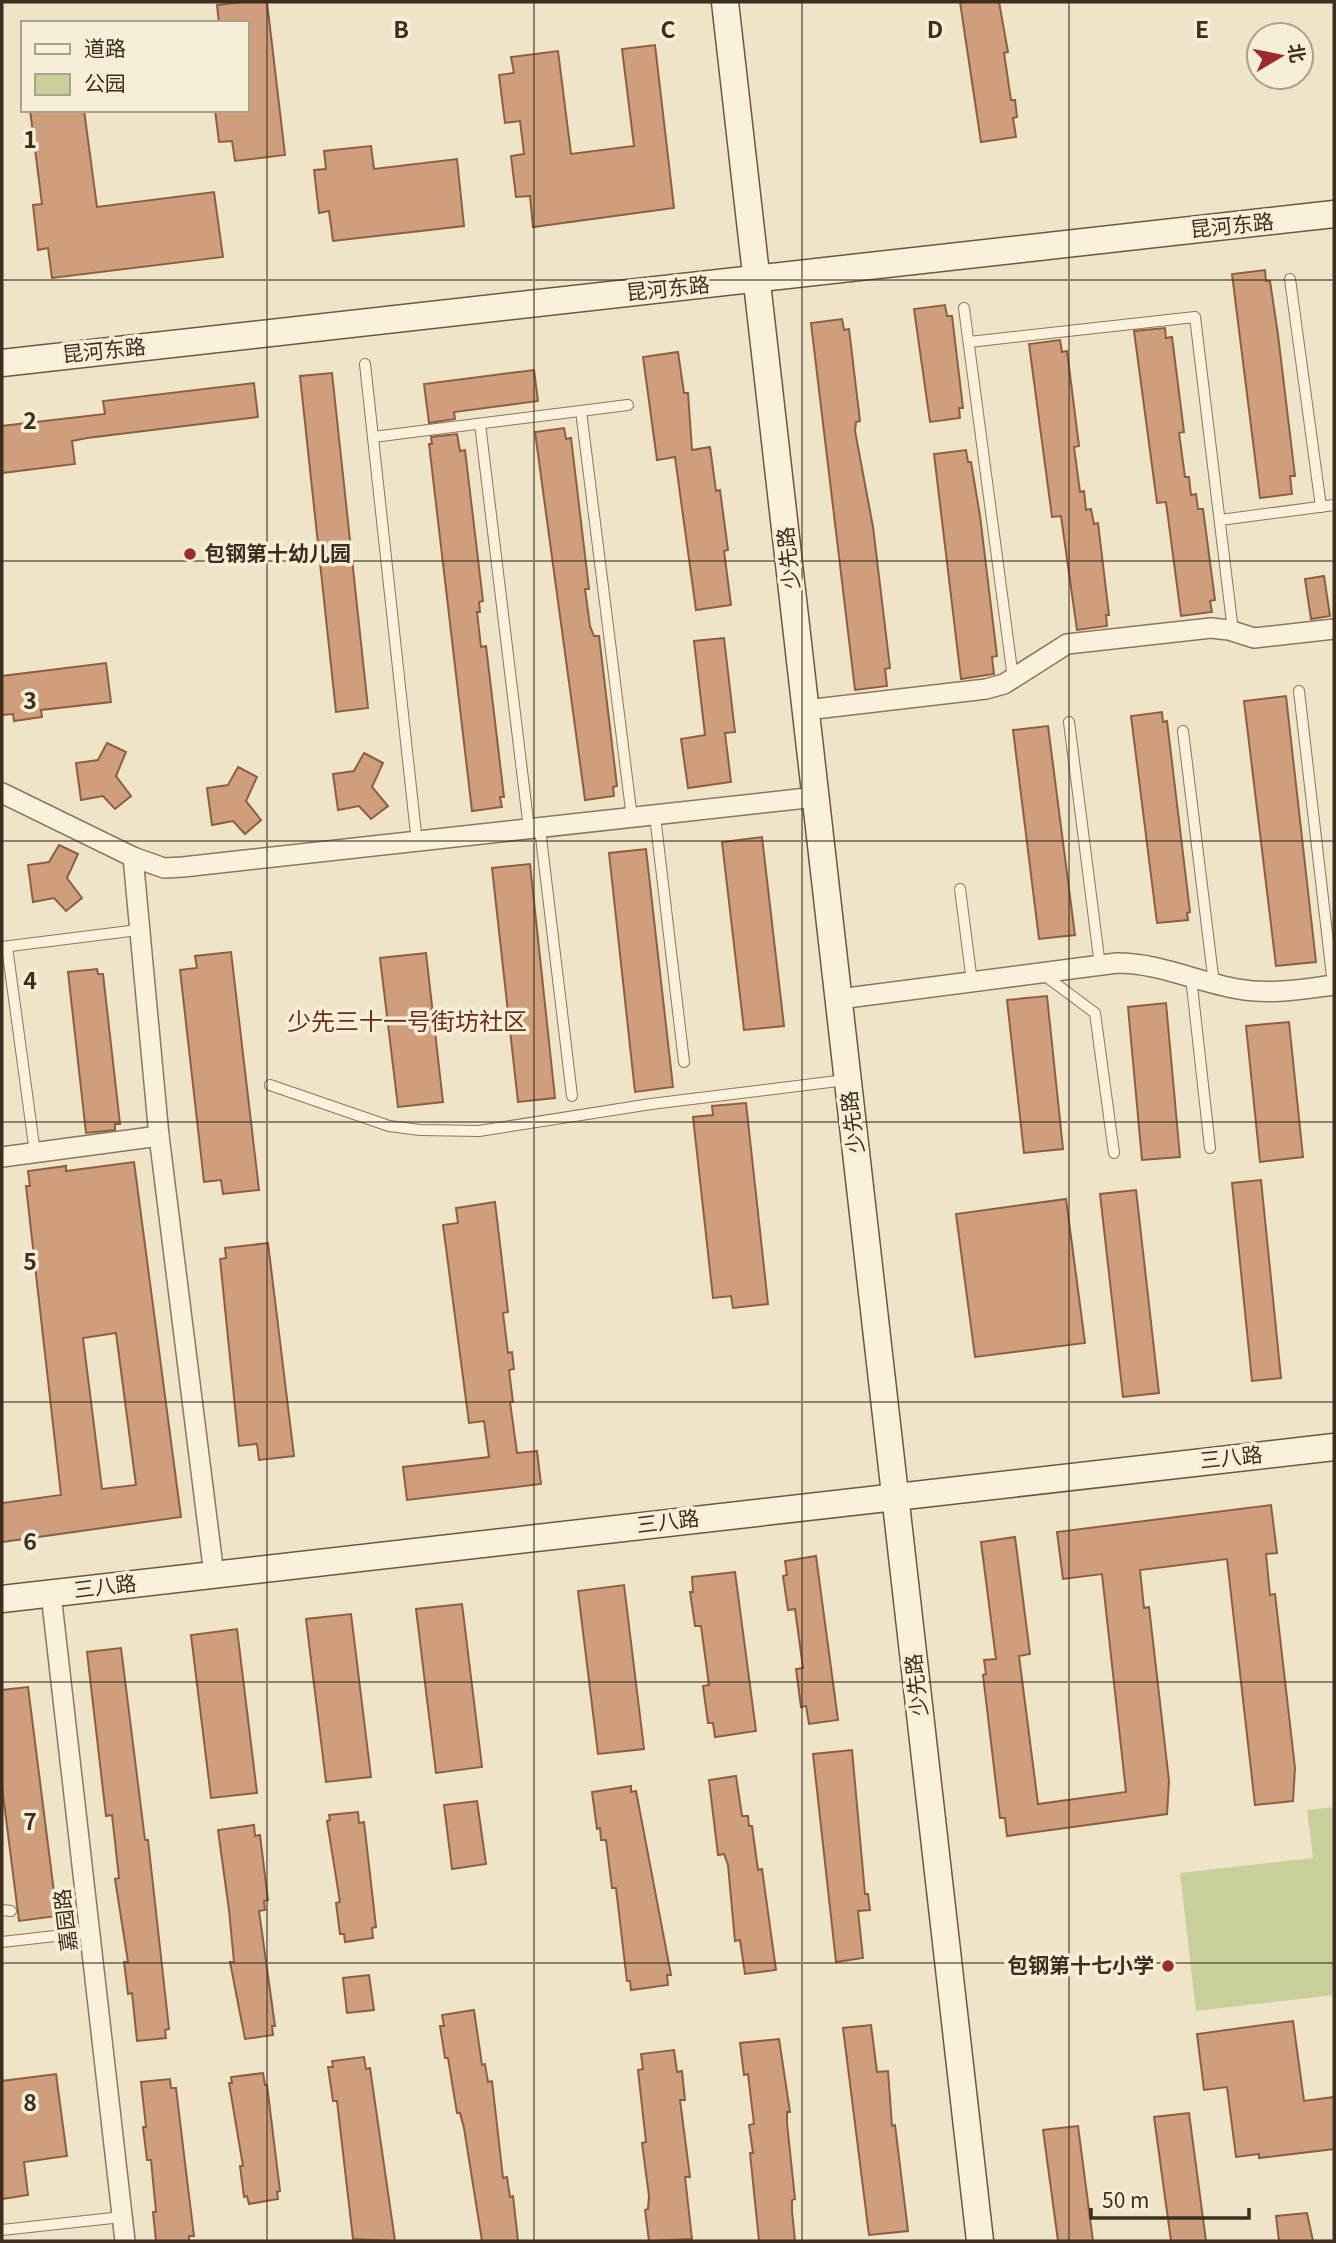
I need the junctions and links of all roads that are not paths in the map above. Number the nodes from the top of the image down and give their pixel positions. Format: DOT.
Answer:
graph roads {
  1 [pos="725,2"];
  2 [pos="1334,214"];
  3 [pos="757,279"];
  4 [pos="1290,279"];
  5 [pos="964,308"];
  6 [pos="969,342"];
  7 [pos="2,363"];
  8 [pos="365,364"];
  9 [pos="628,405"];
  10 [pos="581,411"];
  11 [pos="480,424"];
  12 [pos="373,437"];
  13 [pos="1334,505"];
  14 [pos="1321,506"];
  15 [pos="1220,520"];
  16 [pos="1334,629"];
  17 [pos="1233,632"];
  18 [pos="1013,678"];
  19 [pos="1299,691"];
  20 [pos="806,710"];
  21 [pos="1069,722"];
  22 [pos="1183,731"];
  23 [pos="2,793"];
  24 [pos="816,797"];
  25 [pos="655,816"];
  26 [pos="632,818"];
  27 [pos="535,829"];
  28 [pos="417,843"];
  29 [pos="133,857"];
  30 [pos="960,889"];
  31 [pos="138,930"];
  32 [pos="4,947"];
  33 [pos="1100,966"];
  34 [pos="1041,973"];
  35 [pos="1191,977"];
  36 [pos="972,982"];
  37 [pos="1214,984"];
  38 [pos="1334,985"];
  39 [pos="839,999"];
  40 [pos="684,1062"];
  41 [pos="848,1079"];
  42 [pos="270,1085"];
  43 [pos="572,1096"];
  44 [pos="159,1136"];
  45 [pos="1210,1148"];
  46 [pos="35,1153"];
  47 [pos="1114,1153"];
  48 [pos="2,1157"];
  49 [pos="1334,1447"];
  50 [pos="895,1496"];
  51 [pos="214,1575"];
  52 [pos="51,1594"];
  53 [pos="2,1599"];
  54 [pos="90,1933"];
  55 [pos="2,1942"];
  56 [pos="122,2217"];
  57 [pos="2,2231"];
  58 [pos="125,2241"];
  59 [pos="980,2241"];
  1 -- 3 [label="main road, 少先路"];
  2 -- 3 [label="main road, 昆河东路"];
  3 -- 7 [label="main road, 昆河东路"];
  3 -- 20 [label="main road, 少先路"];
  4 -- 14 [label="lane"];
  5 -- 6 [label="lane"];
  6 -- 15 [label="lane"];
  6 -- 18 [label="lane"];
  8 -- 12 [label="lane"];
  9 -- 10 [label="lane"];
  10 -- 11 [label="lane"];
  10 -- 26 [label="lane"];
  11 -- 12 [label="lane"];
  11 -- 27 [label="lane"];
  12 -- 28 [label="lane"];
  13 -- 14 [label="lane"];
  14 -- 15 [label="lane"];
  15 -- 17 [label="lane"];
  16 -- 17 [label="street"];
  17 -- 18 [label="street"];
  18 -- 20 [label="street"];
  19 -- 38 [label="lane"];
  20 -- 24 [label="main road, 少先路"];
  21 -- 33 [label="lane"];
  22 -- 37 [label="lane"];
  23 -- 29 [label="street"];
  24 -- 25 [label="street"];
  24 -- 39 [label="main road, 少先路"];
  25 -- 26 [label="street"];
  25 -- 40 [label="lane"];
  26 -- 27 [label="street"];
  27 -- 28 [label="street"];
  27 -- 43 [label="lane"];
  28 -- 29 [label="street"];
  29 -- 31 [label="street"];
  30 -- 36 [label="lane"];
  31 -- 32 [label="lane"];
  31 -- 44 [label="street"];
  32 -- 46 [label="lane"];
  33 -- 34 [label="street"];
  33 -- 35 [label="street"];
  34 -- 36 [label="street"];
  34 -- 47 [label="lane"];
  35 -- 37 [label="street"];
  35 -- 45 [label="lane"];
  36 -- 39 [label="street"];
  37 -- 38 [label="street"];
  39 -- 41 [label="main road, 少先路"];
  41 -- 42 [label="lane"];
  41 -- 50 [label="main road, 少先路"];
  44 -- 46 [label="street"];
  44 -- 51 [label="street"];
  46 -- 48 [label="street"];
  49 -- 50 [label="main road, 三八路"];
  50 -- 51 [label="main road, 三八路"];
  50 -- 59 [label="main road, 少先路"];
  51 -- 52 [label="main road, 三八路"];
  52 -- 53 [label="main road, 三八路"];
  52 -- 54 [label="street, 嘉园路"];
  54 -- 55 [label="lane"];
  54 -- 56 [label="street, 嘉园路"];
  56 -- 57 [label="lane"];
  56 -- 58 [label="street, 嘉园路"];
}
